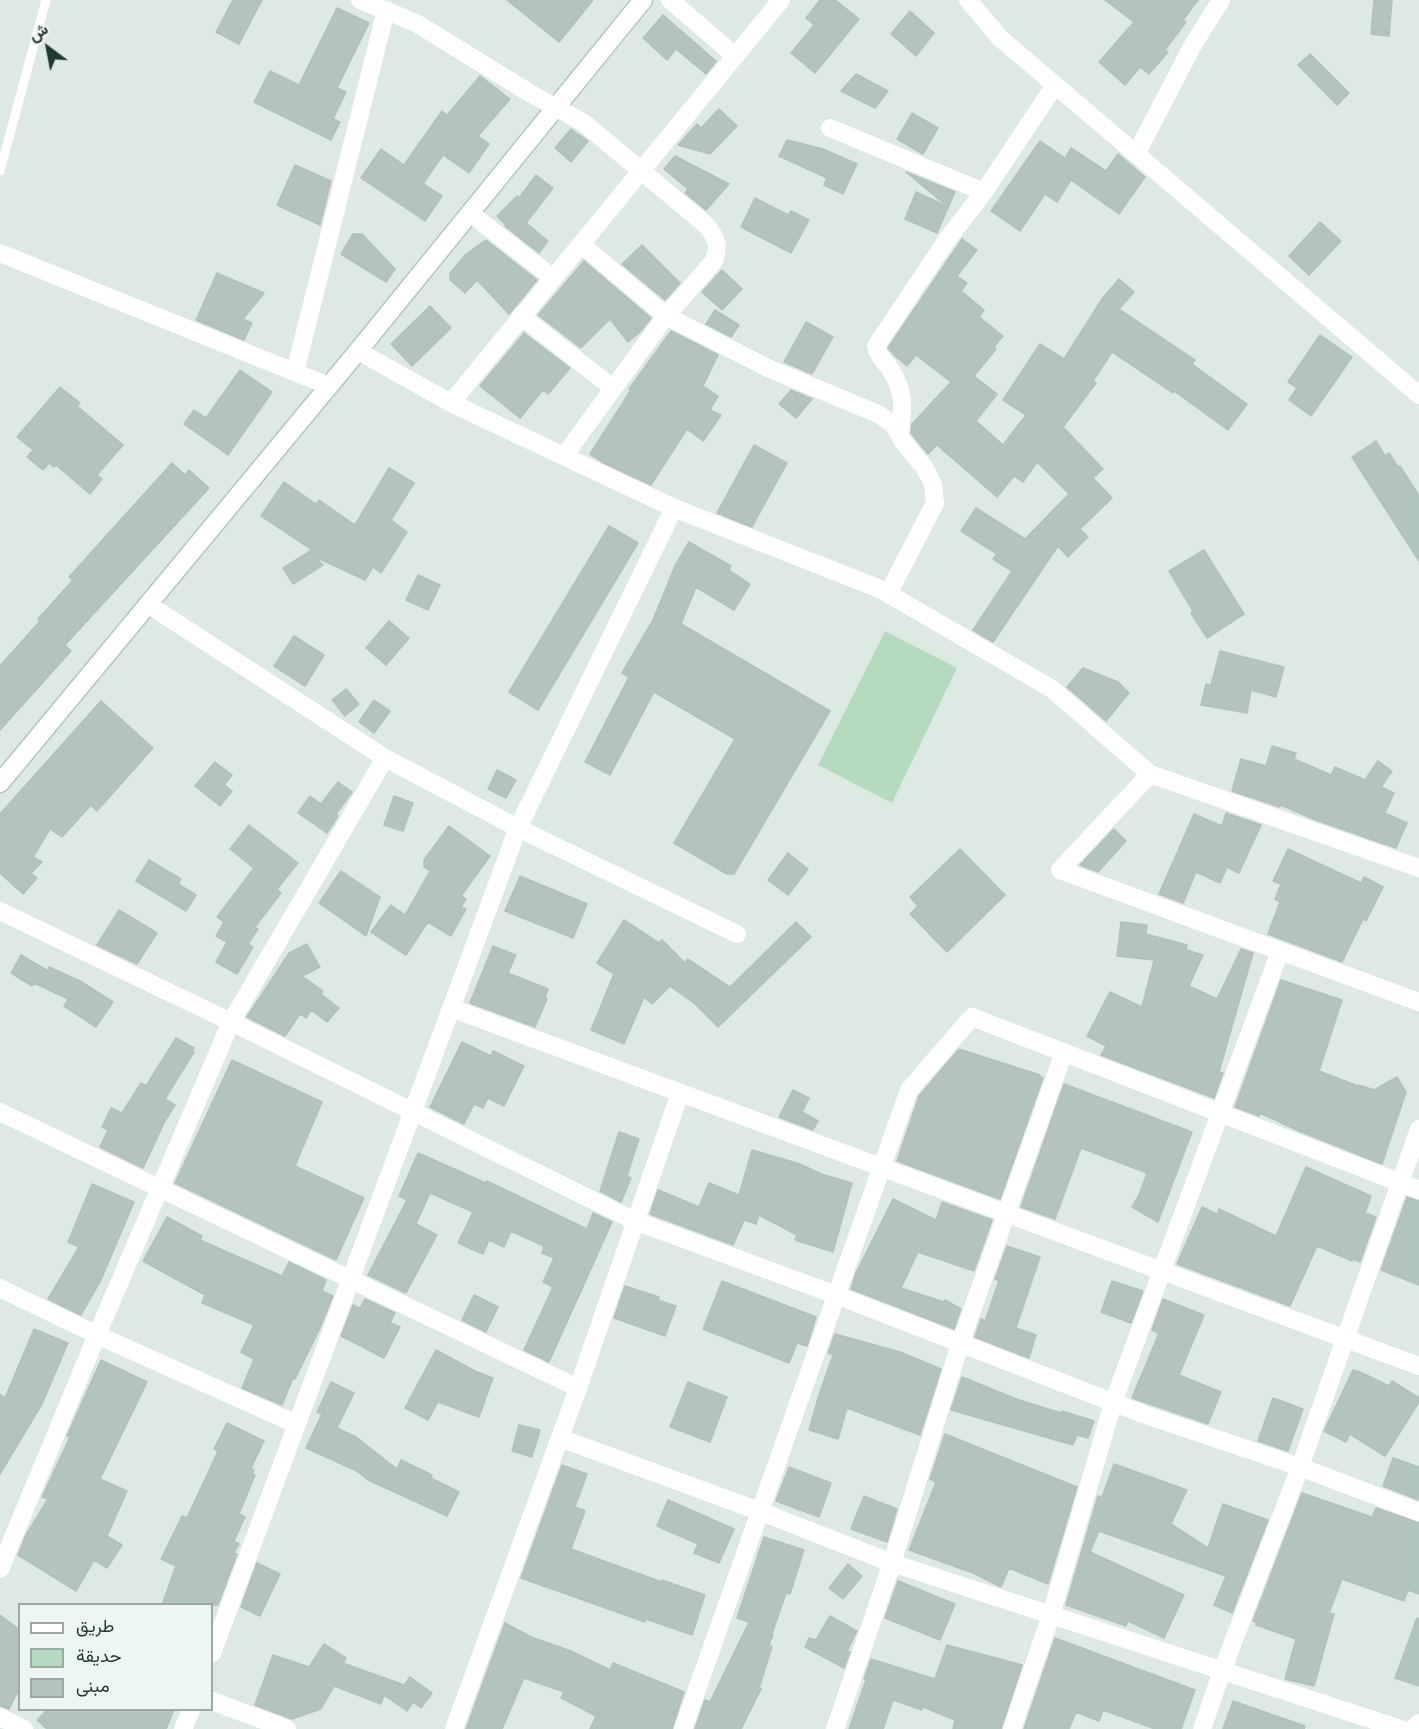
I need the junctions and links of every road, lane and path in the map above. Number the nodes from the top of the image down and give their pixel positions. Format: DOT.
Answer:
graph roads {
  1 [pos="46,0"];
  2 [pos="360,0"];
  3 [pos="643,0"];
  4 [pos="670,0"];
  5 [pos="781,0"];
  6 [pos="968,0"];
  7 [pos="1221,0"];
  8 [pos="386,10"];
  9 [pos="735,56"];
  10 [pos="1055,85"];
  11 [pos="555,107"];
  12 [pos="830,128"];
  13 [pos="1136,154"];
  14 [pos="0,171"];
  15 [pos="641,171"];
  16 [pos="984,192"];
  17 [pos="470,213"];
  18 [pos="581,244"];
  19 [pos="0,253"];
  20 [pos="553,278"];
  21 [pos="521,316"];
  22 [pos="666,316"];
  23 [pos="358,351"];
  24 [pos="295,372"];
  25 [pos="329,386"];
  26 [pos="613,388"];
  27 [pos="1419,395"];
  28 [pos="451,403"];
  29 [pos="900,433"];
  30 [pos="564,456"];
  31 [pos="674,508"];
  32 [pos="888,594"];
  33 [pos="149,605"];
  34 [pos="385,758"];
  35 [pos="1150,774"];
  36 [pos="0,783"];
  37 [pos="518,828"];
  38 [pos="1419,868"];
  39 [pos="0,911"];
  40 [pos="737,934"];
  41 [pos="1280,951"];
  42 [pos="1419,1002"];
  43 [pos="451,1008"];
  44 [pos="231,1022"];
  45 [pos="1064,1052"];
  46 [pos="680,1093"];
  47 [pos="0,1112"];
  48 [pos="413,1112"];
  49 [pos="1220,1113"];
  50 [pos="1419,1129"];
  51 [pos="882,1167"];
  52 [pos="1399,1182"];
  53 [pos="160,1189"];
  54 [pos="1419,1190"];
  55 [pos="1007,1213"];
  56 [pos="635,1221"];
  57 [pos="1162,1271"];
  58 [pos="351,1278"];
  59 [pos="0,1288"];
  60 [pos="836,1295"];
  61 [pos="97,1335"];
  62 [pos="1345,1339"];
  63 [pos="960,1344"];
  64 [pos="1419,1366"];
  65 [pos="578,1388"];
  66 [pos="1113,1402"];
  67 [pos="296,1424"];
  68 [pos="560,1438"];
  69 [pos="1300,1467"];
  70 [pos="759,1511"];
  71 [pos="1419,1512"];
  72 [pos="8,1527"];
  73 [pos="892,1563"];
  74 [pos="0,1569"];
  75 [pos="1051,1615"];
  76 [pos="213,1650"];
  77 [pos="1222,1671"];
  78 [pos="213,1701"];
  79 [pos="190,1711"];
  80 [pos="0,1717"];
  81 [pos="1419,1723"];
  82 [pos="24,1729"];
  83 [pos="183,1729"];
  84 [pos="287,1729"];
  85 [pos="454,1729"];
  86 [pos="683,1729"];
  87 [pos="835,1729"];
  88 [pos="1012,1729"];
  89 [pos="1202,1729"];
  90 [pos="1401,1729"];
  91 [pos="1413,1729"];
  1 -- 14 [label="lane"];
  2 -- 8 [label="street"];
  3 -- 11 [label="street"];
  4 -- 9 [label="street"];
  5 -- 9 [label="street"];
  6 -- 10 [label="street"];
  7 -- 13 [label="street"];
  8 -- 11 [label="street"];
  8 -- 24 [label="street"];
  9 -- 15 [label="street"];
  10 -- 13 [label="street"];
  10 -- 16 [label="street"];
  11 -- 15 [label="street"];
  11 -- 17 [label="street"];
  12 -- 16 [label="street"];
  13 -- 27 [label="street"];
  15 -- 18 [label="street"];
  15 -- 22 [label="street"];
  16 -- 29 [label="street"];
  17 -- 20 [label="street"];
  17 -- 23 [label="street"];
  18 -- 20 [label="street"];
  18 -- 22 [label="street"];
  19 -- 24 [label="street"];
  20 -- 21 [label="street"];
  21 -- 26 [label="street"];
  21 -- 28 [label="street"];
  22 -- 26 [label="street"];
  22 -- 29 [label="street"];
  23 -- 25 [label="street"];
  23 -- 28 [label="street"];
  24 -- 25 [label="street"];
  25 -- 33 [label="street"];
  26 -- 30 [label="street"];
  28 -- 30 [label="street"];
  29 -- 32 [label="street"];
  30 -- 31 [label="street"];
  31 -- 32 [label="street"];
  31 -- 37 [label="street"];
  32 -- 35 [label="street"];
  33 -- 34 [label="street"];
  33 -- 36 [label="street"];
  34 -- 37 [label="street"];
  34 -- 44 [label="street"];
  35 -- 38 [label="street"];
  35 -- 41 [label="street"];
  37 -- 40 [label="street"];
  37 -- 43 [label="street"];
  39 -- 44 [label="street"];
  41 -- 42 [label="street"];
  41 -- 49 [label="street"];
  43 -- 46 [label="street"];
  43 -- 48 [label="street"];
  44 -- 48 [label="street"];
  44 -- 53 [label="street"];
  45 -- 49 [label="street"];
  45 -- 51 [label="street"];
  45 -- 55 [label="street"];
  46 -- 51 [label="street"];
  46 -- 56 [label="street"];
  47 -- 53 [label="street"];
  48 -- 56 [label="street"];
  48 -- 58 [label="street"];
  49 -- 52 [label="street"];
  49 -- 57 [label="street"];
  50 -- 52 [label="street"];
  51 -- 55 [label="street"];
  51 -- 60 [label="street"];
  52 -- 54 [label="street"];
  52 -- 62 [label="street"];
  53 -- 58 [label="street"];
  53 -- 61 [label="street"];
  55 -- 57 [label="street"];
  55 -- 63 [label="street"];
  56 -- 60 [label="street"];
  56 -- 65 [label="street"];
  57 -- 62 [label="street"];
  57 -- 66 [label="street"];
  58 -- 65 [label="street"];
  58 -- 67 [label="street"];
  59 -- 61 [label="street"];
  60 -- 63 [label="street"];
  60 -- 70 [label="street"];
  61 -- 67 [label="street"];
  61 -- 72 [label="street"];
  62 -- 64 [label="street"];
  62 -- 69 [label="street"];
  63 -- 66 [label="street"];
  63 -- 73 [label="street"];
  65 -- 68 [label="street"];
  66 -- 69 [label="street"];
  66 -- 75 [label="street"];
  67 -- 76 [label="street"];
  68 -- 70 [label="street"];
  68 -- 85 [label="street"];
  69 -- 71 [label="street"];
  69 -- 77 [label="street"];
  70 -- 73 [label="street"];
  70 -- 86 [label="street"];
  72 -- 74 [label="street"];
  73 -- 75 [label="street"];
  73 -- 87 [label="street"];
  75 -- 77 [label="street"];
  75 -- 88 [label="street"];
  77 -- 89 [label="street"];
  77 -- 90 [label="street"];
  78 -- 84 [label="street"];
  79 -- 83 [label="street"];
  80 -- 82 [label="street"];
  81 -- 91 [label="street"];
}
